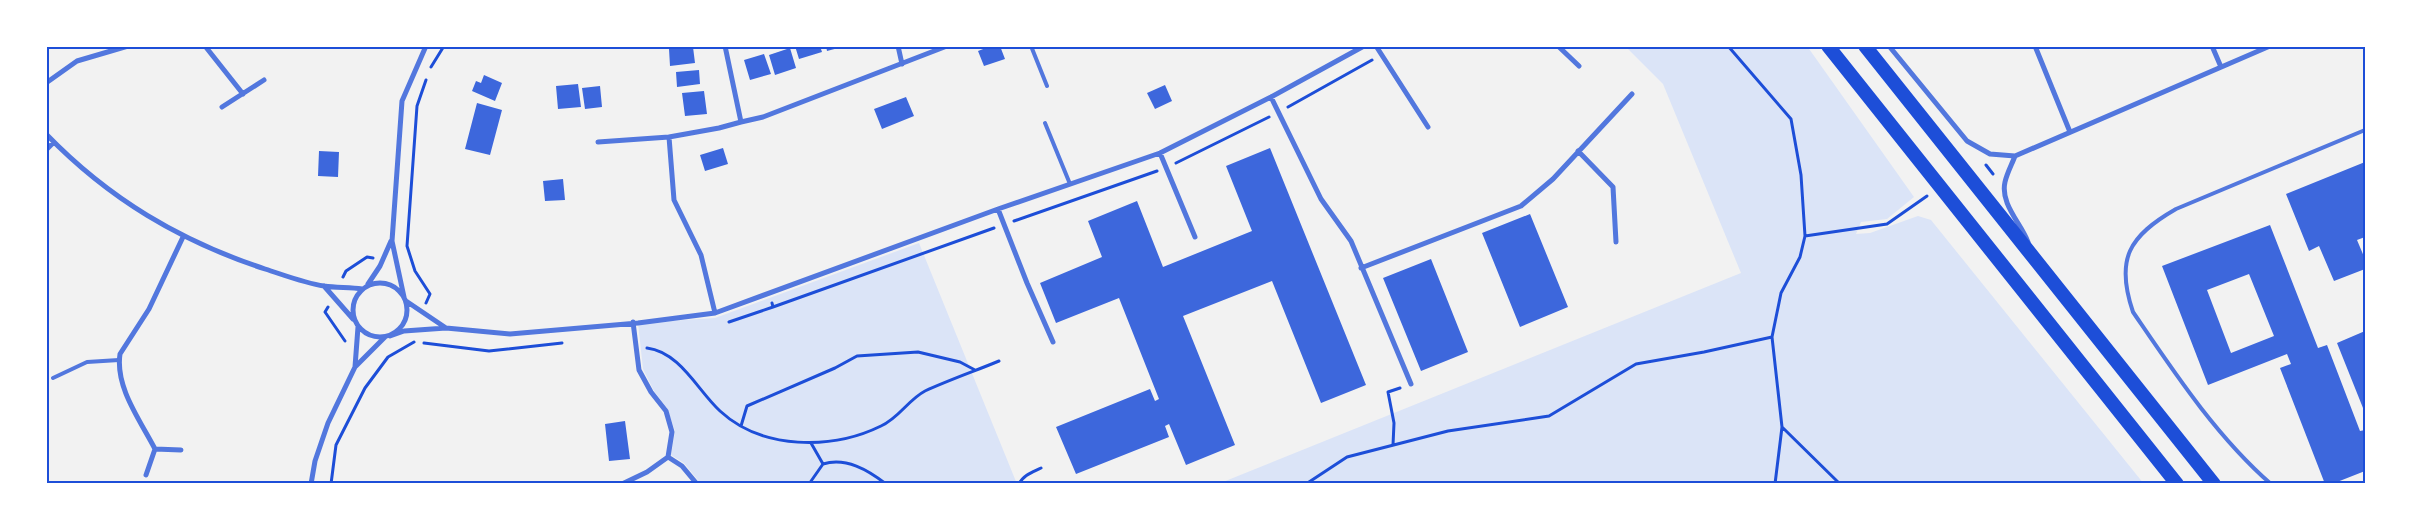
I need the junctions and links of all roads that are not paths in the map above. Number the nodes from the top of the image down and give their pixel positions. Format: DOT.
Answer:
graph roads {
  1 [pos="128,46"];
  2 [pos="205,46"];
  3 [pos="426,46"];
  4 [pos="725,46"];
  5 [pos="898,46"];
  6 [pos="947,46"];
  7 [pos="1031,46"];
  8 [pos="1364,46"];
  9 [pos="1376,46"];
  10 [pos="1558,46"];
  11 [pos="1828,46"];
  12 [pos="1865,46"];
  13 [pos="1889,46"];
  14 [pos="2035,46"];
  15 [pos="2212,46"];
  16 [pos="2270,46"];
  17 [pos="902,64"];
  18 [pos="1579,66"];
  19 [pos="2220,67"];
  20 [pos="264,80"];
  21 [pos="46,83"];
  22 [pos="1047,86"];
  23 [pos="243,94"];
  24 [pos="1632,94"];
  25 [pos="1271,97"];
  26 [pos="222,107"];
  27 [pos="741,122"];
  28 [pos="1046,123"];
  29 [pos="1428,127"];
  30 [pos="2365,130"];
  31 [pos="2070,132"];
  32 [pos="46,134"];
  33 [pos="669,137"];
  34 [pos="54,142"];
  35 [pos="598,142"];
  36 [pos="46,150"];
  37 [pos="1578,151"];
  38 [pos="1160,153"];
  39 [pos="2015,156"];
  40 [pos="1070,184"];
  41 [pos="998,209"];
  42 [pos="183,237"];
  43 [pos="1195,237"];
  44 [pos="392,241"];
  45 [pos="1616,242"];
  46 [pos="2037,264"];
  47 [pos="1361,268"];
  48 [pos="368,285"];
  49 [pos="323,286"];
  50 [pos="362,289"];
  51 [pos="405,299"];
  52 [pos="715,313"];
  53 [pos="354,319"];
  54 [pos="633,322"];
  55 [pos="358,327"];
  56 [pos="446,328"];
  57 [pos="388,336"];
  58 [pos="1053,342"];
  59 [pos="119,360"];
  60 [pos="355,367"];
  61 [pos="53,378"];
  62 [pos="1411,384"];
  63 [pos="155,449"];
  64 [pos="181,450"];
  65 [pos="668,457"];
  66 [pos="146,475"];
  67 [pos="312,484"];
  68 [pos="622,484"];
  69 [pos="697,484"];
  70 [pos="2177,484"];
  71 [pos="2214,484"];
  72 [pos="2271,484"];
  1 -- 21 [label="street"];
  2 -- 23 [label="street"];
  3 -- 44 [label="street"];
  4 -- 27 [label="street"];
  5 -- 17 [label="street"];
  6 -- 17 [label="street"];
  7 -- 22 [label="lane"];
  8 -- 25 [label="street"];
  9 -- 29 [label="street"];
  10 -- 18 [label="street"];
  11 -- 70 [label="highway"];
  12 -- 46 [label="highway"];
  13 -- 39 [label="street"];
  14 -- 31 [label="street"];
  15 -- 19 [label="street"];
  16 -- 19 [label="street"];
  17 -- 27 [label="street"];
  19 -- 31 [label="street"];
  20 -- 23 [label="street"];
  23 -- 26 [label="street"];
  24 -- 37 [label="street"];
  25 -- 38 [label="street"];
  25 -- 47 [label="street"];
  27 -- 33 [label="street"];
  28 -- 40 [label="lane"];
  30 -- 72 [label="lane"];
  31 -- 39 [label="street"];
  32 -- 34 [label="street"];
  33 -- 35 [label="street"];
  33 -- 52 [label="street"];
  34 -- 36 [label="street"];
  34 -- 42 [label="street"];
  37 -- 45 [label="street"];
  37 -- 47 [label="street"];
  38 -- 40 [label="street"];
  38 -- 43 [label="street"];
  39 -- 46 [label="street"];
  40 -- 41 [label="street"];
  41 -- 52 [label="street"];
  41 -- 58 [label="street"];
  42 -- 49 [label="street"];
  42 -- 59 [label="street"];
  44 -- 48 [label="street"];
  44 -- 51 [label="street"];
  46 -- 71 [label="highway"];
  47 -- 62 [label="street"];
  48 -- 50 [label="street"];
  48 -- 51 [label="street"];
  49 -- 50 [label="street"];
  49 -- 53 [label="street"];
  50 -- 53 [label="street"];
  51 -- 56 [label="street"];
  51 -- 57 [label="street"];
  52 -- 54 [label="street"];
  53 -- 55 [label="street"];
  54 -- 56 [label="street"];
  54 -- 65 [label="street"];
  55 -- 57 [label="street"];
  55 -- 60 [label="street"];
  56 -- 57 [label="street"];
  57 -- 60 [label="street"];
  59 -- 61 [label="lane"];
  59 -- 63 [label="street"];
  60 -- 67 [label="street"];
  63 -- 64 [label="street"];
  63 -- 66 [label="street"];
  65 -- 68 [label="street"];
  65 -- 69 [label="street"];
}
